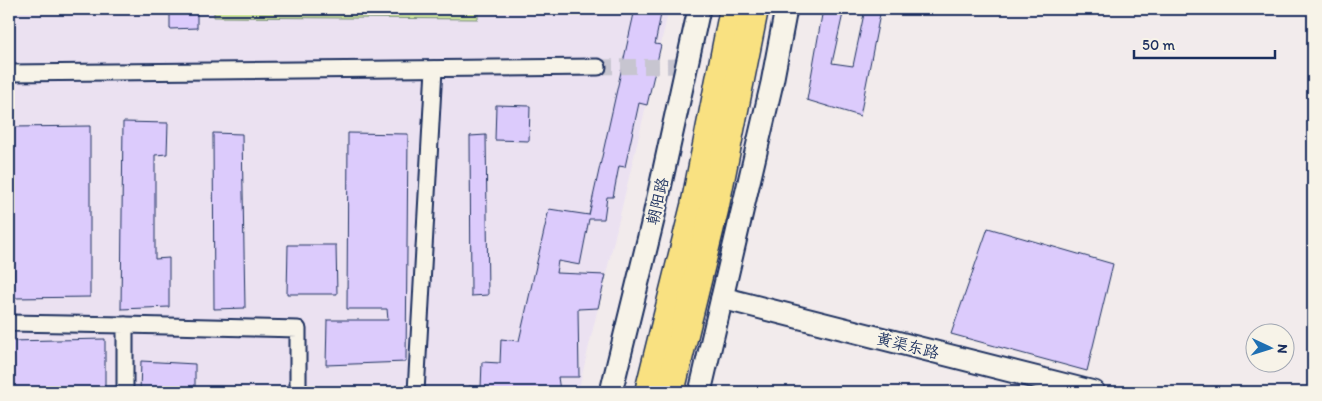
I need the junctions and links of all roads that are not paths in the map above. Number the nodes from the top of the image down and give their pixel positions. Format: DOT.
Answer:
graph roads {
  1 [pos="698,9"];
  2 [pos="734,9"];
  3 [pos="754,9"];
  4 [pos="786,9"];
  5 [pos="598,67"];
  6 [pos="434,69"];
  7 [pos="9,72"];
  8 [pos="722,298"];
  9 [pos="9,323"];
  10 [pos="125,325"];
  11 [pos="124,392"];
  12 [pos="298,392"];
  13 [pos="416,392"];
  14 [pos="611,392"];
  15 [pos="650,392"];
  16 [pos="670,392"];
  17 [pos="700,392"];
  18 [pos="1094,392"];
  1 -- 14 [label="street, 朝阳路"];
  2 -- 15 [label="highway"];
  3 -- 16 [label="highway"];
  4 -- 8 [label="street"];
  5 -- 6 [label="street"];
  6 -- 7 [label="street"];
  6 -- 13 [label="street"];
  8 -- 17 [label="street"];
  8 -- 18 [label="street, 黄渠东路"];
  9 -- 10 [label="street"];
  10 -- 11 [label="street"];
  10 -- 12 [label="street"];
}
